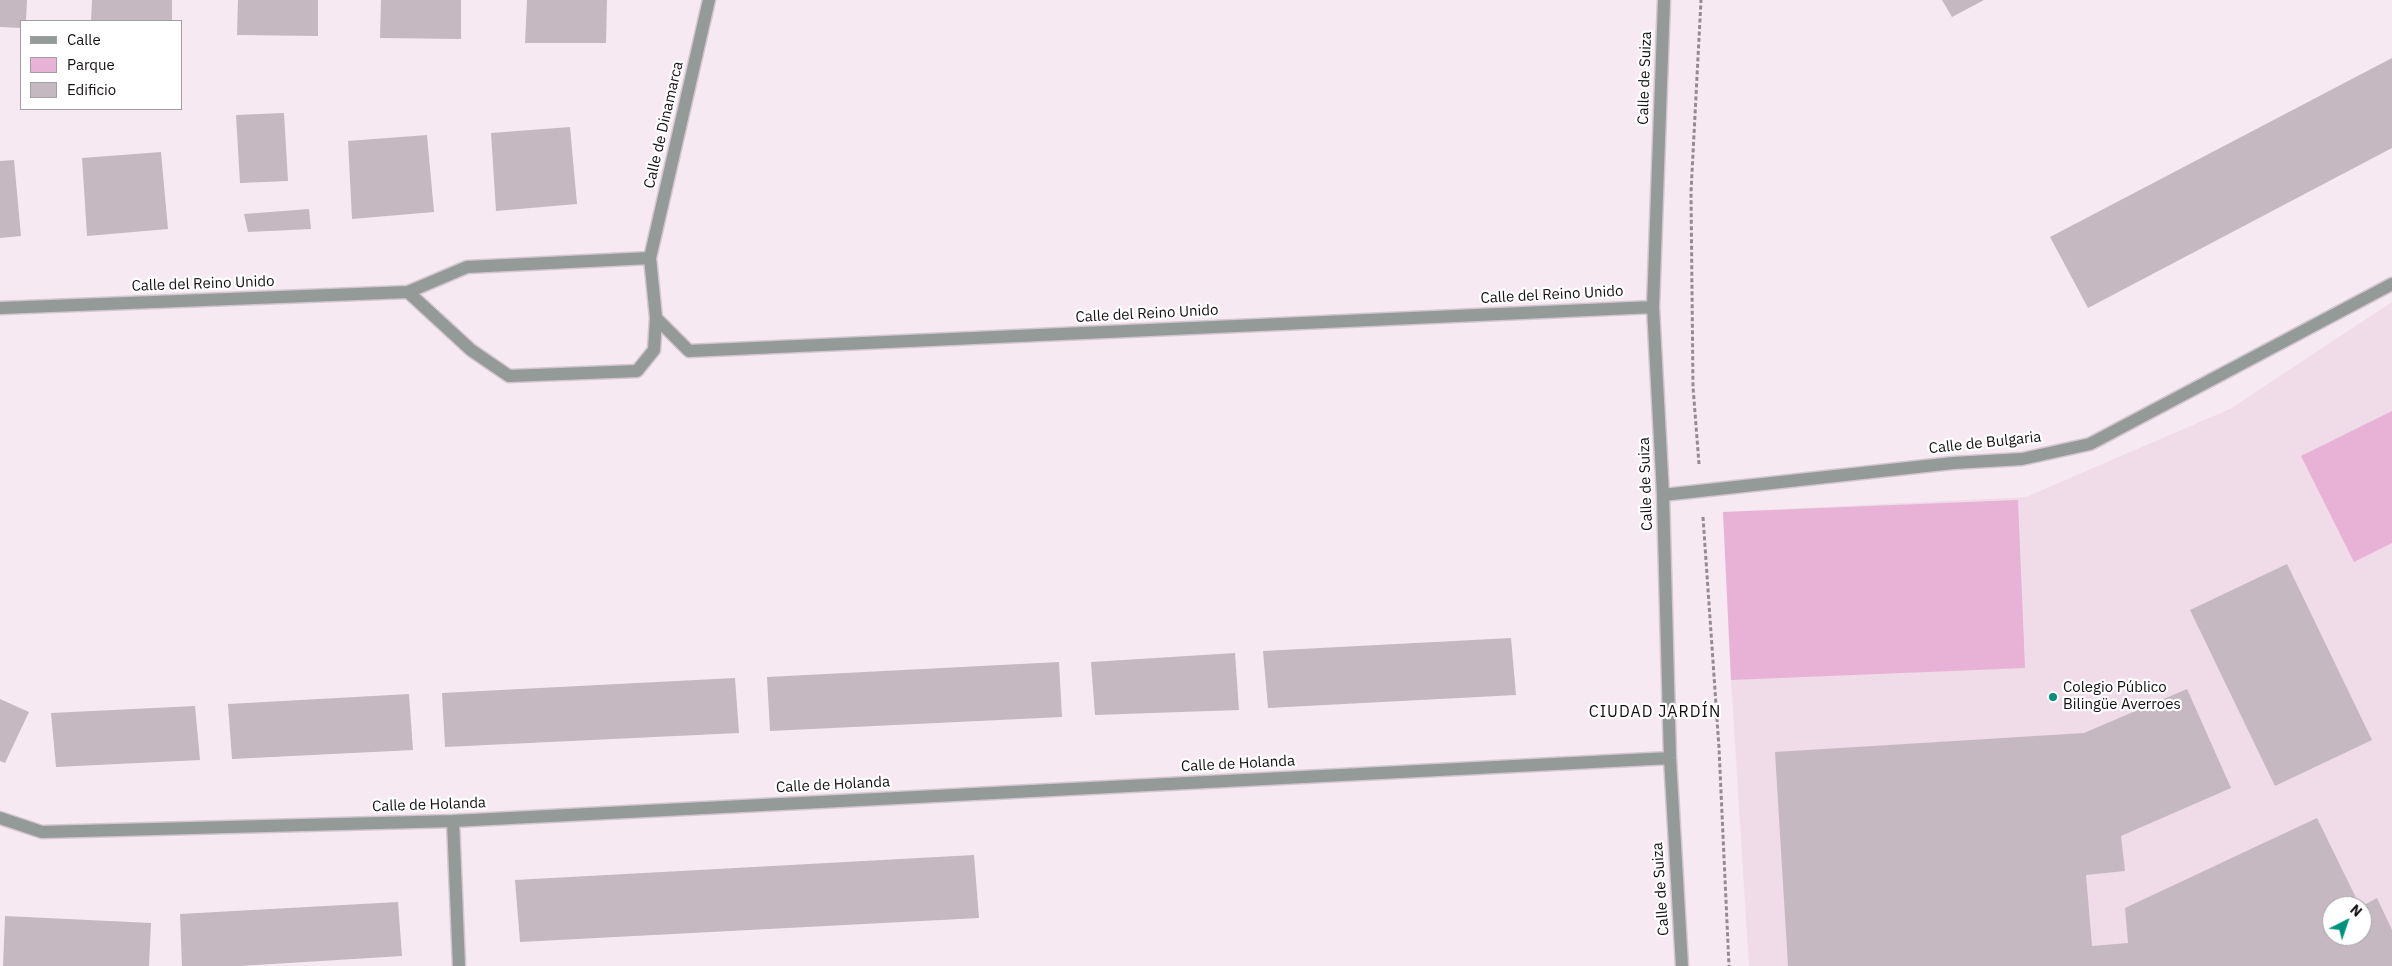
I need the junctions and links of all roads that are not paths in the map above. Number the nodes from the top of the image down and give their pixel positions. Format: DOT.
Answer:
graph roads {
  1 [pos="709,0"];
  2 [pos="1664,0"];
  3 [pos="650,258"];
  4 [pos="2392,284"];
  5 [pos="408,292"];
  6 [pos="1653,307"];
  7 [pos="0,308"];
  8 [pos="656,318"];
  9 [pos="1663,495"];
  10 [pos="1670,758"];
  11 [pos="0,818"];
  12 [pos="453,821"];
  13 [pos="459,966"];
  14 [pos="1682,966"];
  1 -- 3 [label="street, Calle de Dinamarca"];
  2 -- 6 [label="street, Calle de Suiza"];
  3 -- 5 [label="street, Calle del Reino Unido"];
  3 -- 8 [label="street"];
  4 -- 9 [label="street, Calle de Bulgaria"];
  5 -- 7 [label="street, Calle del Reino Unido"];
  5 -- 8 [label="street"];
  6 -- 8 [label="street, Calle del Reino Unido"];
  6 -- 9 [label="street, Calle de Suiza"];
  9 -- 10 [label="street, Calle de Suiza"];
  10 -- 12 [label="street, Calle de Holanda"];
  10 -- 14 [label="street, Calle de Suiza"];
  11 -- 12 [label="street, Calle de Holanda"];
  12 -- 13 [label="street"];
}
